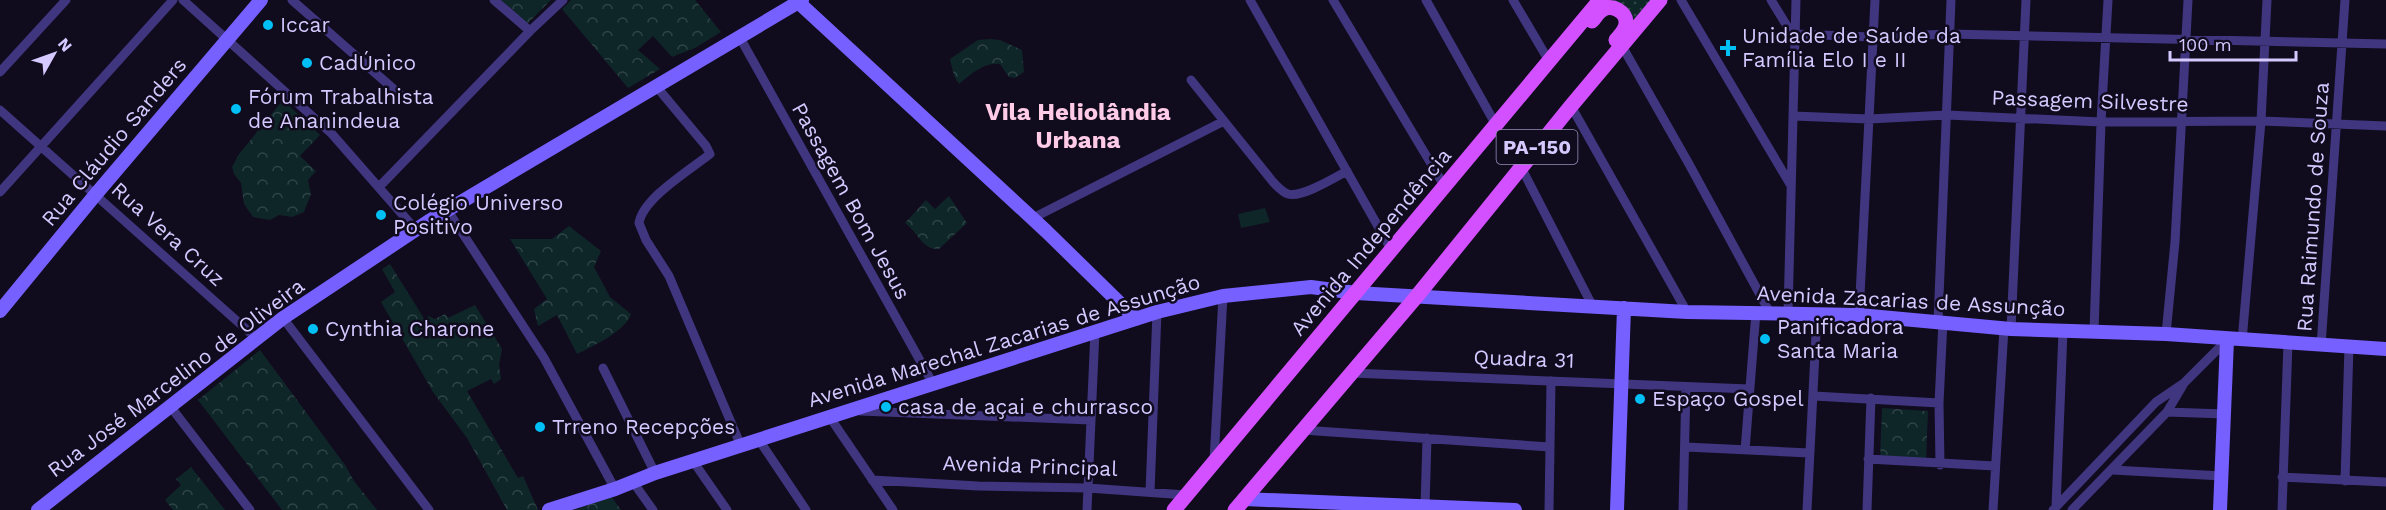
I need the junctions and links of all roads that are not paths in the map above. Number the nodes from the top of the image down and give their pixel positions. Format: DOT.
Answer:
graph roads {
  1 [pos="66,0"];
  2 [pos="173,0"];
  3 [pos="183,0"];
  4 [pos="261,0"];
  5 [pos="292,0"];
  6 [pos="494,0"];
  7 [pos="563,0"];
  8 [pos="1250,0"];
  9 [pos="1334,0"];
  10 [pos="1426,0"];
  11 [pos="1513,0"];
  12 [pos="1660,0"];
  13 [pos="1682,0"];
  14 [pos="1771,0"];
  15 [pos="1796,0"];
  16 [pos="1875,0"];
  17 [pos="1951,0"];
  18 [pos="2026,0"];
  19 [pos="2108,0"];
  20 [pos="2188,0"];
  21 [pos="2266,0"];
  22 [pos="2344,0"];
  23 [pos="799,1"];
  24 [pos="1597,1"];
  25 [pos="530,31"];
  26 [pos="1950,34"];
  27 [pos="739,36"];
  28 [pos="2025,36"];
  29 [pos="1795,37"];
  30 [pos="1871,37"];
  31 [pos="2105,38"];
  32 [pos="227,39"];
  33 [pos="2186,39"];
  34 [pos="2265,41"];
  35 [pos="2342,44"];
  36 [pos="2386,44"];
  37 [pos="1622,46"];
  38 [pos="1549,61"];
  39 [pos="0,72"];
  40 [pos="1191,80"];
  41 [pos="656,86"];
  42 [pos="405,99"];
  43 [pos="1513,104"];
  44 [pos="1570,106"];
  45 [pos="0,110"];
  46 [pos="1947,115"];
  47 [pos="1793,116"];
  48 [pos="2020,117"];
  49 [pos="1869,119"];
  50 [pos="1224,121"];
  51 [pos="2261,121"];
  52 [pos="2101,122"];
  53 [pos="2180,123"];
  54 [pos="2335,124"];
  55 [pos="1496,125"];
  56 [pos="2386,126"];
  57 [pos="1554,127"];
  58 [pos="41,146"];
  59 [pos="1521,167"];
  60 [pos="1347,171"];
  61 [pos="1791,185"];
  62 [pos="379,187"];
  63 [pos="1445,187"];
  64 [pos="0,192"];
  65 [pos="96,194"];
  66 [pos="448,211"];
  67 [pos="1031,219"];
  68 [pos="416,230"];
  69 [pos="1392,251"];
  70 [pos="1356,293"];
  71 [pos="1223,296"];
  72 [pos="1417,296"];
  73 [pos="1592,306"];
  74 [pos="1624,308"];
  75 [pos="0,311"];
  76 [pos="1157,312"];
  77 [pos="1687,312"];
  78 [pos="1756,312"];
  79 [pos="1770,313"];
  80 [pos="1788,313"];
  81 [pos="1817,314"];
  82 [pos="1859,315"];
  83 [pos="283,318"];
  84 [pos="1136,319"];
  85 [pos="1940,322"];
  86 [pos="2008,329"];
  87 [pos="1095,331"];
  88 [pos="2062,331"];
  89 [pos="2094,332"];
  90 [pos="2166,334"];
  91 [pos="256,338"];
  92 [pos="2227,340"];
  93 [pos="2242,341"];
  94 [pos="2288,344"];
  95 [pos="2321,346"];
  96 [pos="2349,346"];
  97 [pos="2386,349"];
  98 [pos="603,368"];
  99 [pos="1351,373"];
  100 [pos="1551,381"];
  101 [pos="932,382"];
  102 [pos="1620,383"];
  103 [pos="2184,383"];
  104 [pos="1686,387"];
  105 [pos="1749,389"];
  106 [pos="1814,396"];
  107 [pos="1871,398"];
  108 [pos="1939,403"];
  109 [pos="170,406"];
  110 [pos="848,410"];
  111 [pos="2167,412"];
  112 [pos="2225,414"];
  113 [pos="829,416"];
  114 [pos="1091,420"];
  115 [pos="1302,430"];
  116 [pos="1427,438"];
  117 [pos="759,440"];
  118 [pos="741,446"];
  119 [pos="1550,447"];
  120 [pos="1686,447"];
  121 [pos="1745,450"];
  122 [pos="1809,453"];
  123 [pos="1868,459"];
  124 [pos="693,461"];
  125 [pos="1214,463"];
  126 [pos="1940,465"];
  127 [pos="1995,466"];
  128 [pos="2113,470"];
  129 [pos="655,473"];
  130 [pos="2222,476"];
  131 [pos="2282,477"];
  132 [pos="872,480"];
  133 [pos="2345,481"];
  134 [pos="633,482"];
  135 [pos="2386,482"];
  136 [pos="1088,488"];
  137 [pos="615,489"];
  138 [pos="1150,492"];
  139 [pos="1186,495"];
  140 [pos="1240,505"];
  141 [pos="1422,508"];
  142 [pos="2055,509"];
  143 [pos="38,510"];
  144 [pos="250,510"];
  145 [pos="429,510"];
  146 [pos="549,510"];
  147 [pos="653,510"];
  148 [pos="727,510"];
  149 [pos="806,510"];
  150 [pos="892,510"];
  151 [pos="1087,510"];
  152 [pos="1174,510"];
  153 [pos="1515,510"];
  154 [pos="1548,510"];
  155 [pos="1617,510"];
  156 [pos="1683,510"];
  157 [pos="1807,510"];
  158 [pos="1867,510"];
  159 [pos="1993,510"];
  160 [pos="2072,510"];
  161 [pos="2220,510"];
  162 [pos="2282,510"];
  1 -- 39 [label="street"];
  2 -- 58 [label="street"];
  3 -- 32 [label="street"];
  4 -- 32 [label="main road, Rua Cláudio Sanders"];
  5 -- 42 [label="street"];
  6 -- 25 [label="street"];
  7 -- 25 [label="street"];
  8 -- 60 [label="street"];
  9 -- 63 [label="street"];
  10 -- 55 [label="street"];
  11 -- 38 [label="street"];
  12 -- 37 [label="main road, PA-150"];
  13 -- 61 [label="street"];
  14 -- 29 [label="street"];
  15 -- 29 [label="street"];
  16 -- 30 [label="street"];
  17 -- 26 [label="street"];
  18 -- 28 [label="street"];
  19 -- 31 [label="street"];
  20 -- 33 [label="street"];
  21 -- 34 [label="street"];
  22 -- 35 [label="street, Rua Raimundo de Souza"];
  23 -- 27 [label="main road, Rua José Marcelino de Oliveira"];
  23 -- 67 [label="main road"];
  24 -- 38 [label="main road, Avenida Independência / PA-150"];
  25 -- 62 [label="street"];
  26 -- 28 [label="street"];
  26 -- 30 [label="street"];
  26 -- 46 [label="street"];
  27 -- 41 [label="main road, Rua José Marcelino de Oliveira"];
  27 -- 101 [label="street, Passagem Bom Jesus"];
  28 -- 31 [label="street"];
  28 -- 48 [label="street"];
  29 -- 30 [label="street"];
  29 -- 47 [label="street"];
  30 -- 49 [label="street"];
  31 -- 33 [label="street"];
  31 -- 52 [label="street"];
  32 -- 62 [label="street"];
  32 -- 65 [label="main road, Rua Cláudio Sanders"];
  33 -- 34 [label="street"];
  33 -- 53 [label="street"];
  34 -- 35 [label="street"];
  34 -- 51 [label="street"];
  35 -- 36 [label="street"];
  35 -- 54 [label="street, Rua Raimundo de Souza"];
  37 -- 44 [label="main road, PA-150"];
  37 -- 79 [label="street"];
  38 -- 43 [label="main road, Avenida Independência / PA-150"];
  40 -- 50 [label="street"];
  41 -- 66 [label="main road, Rua José Marcelino de Oliveira"];
  41 -- 118 [label="street"];
  43 -- 55 [label="main road, Avenida Independência / PA-150"];
  43 -- 57 [label="main road"];
  44 -- 57 [label="main road, PA-150"];
  44 -- 77 [label="street"];
  45 -- 58 [label="street, Rua Vera Cruz"];
  46 -- 48 [label="street, Passagem Silvestre"];
  46 -- 49 [label="street, Passagem Silvestre"];
  46 -- 85 [label="street"];
  47 -- 49 [label="street, Passagem Silvestre"];
  47 -- 61 [label="street"];
  48 -- 52 [label="street, Passagem Silvestre"];
  48 -- 86 [label="street"];
  49 -- 82 [label="street"];
  50 -- 60 [label="street"];
  50 -- 67 [label="street"];
  51 -- 53 [label="street, Passagem Silvestre"];
  51 -- 54 [label="street, Passagem Silvestre"];
  51 -- 93 [label="street"];
  52 -- 53 [label="street, Passagem Silvestre"];
  52 -- 89 [label="street"];
  53 -- 90 [label="street"];
  54 -- 56 [label="street, Passagem Silvestre"];
  54 -- 95 [label="street, Rua Raimundo de Souza"];
  55 -- 63 [label="main road, Avenida Independência / PA-150"];
  57 -- 59 [label="main road, PA-150"];
  58 -- 64 [label="street"];
  58 -- 65 [label="street, Rua Vera Cruz"];
  59 -- 72 [label="main road, PA-150"];
  59 -- 73 [label="street"];
  60 -- 69 [label="street"];
  61 -- 80 [label="street"];
  62 -- 68 [label="street"];
  63 -- 69 [label="main road, Avenida Independência / PA-150"];
  65 -- 75 [label="main road, Rua Cláudio Sanders"];
  65 -- 91 [label="street, Rua Vera Cruz"];
  66 -- 68 [label="main road, Rua José Marcelino de Oliveira"];
  66 -- 137 [label="street"];
  67 -- 84 [label="main road"];
  68 -- 83 [label="main road, Rua José Marcelino de Oliveira"];
  69 -- 70 [label="main road, Avenida Independência / PA-150"];
  70 -- 71 [label="main road, Avenida Marechal Zacarias de Assunção"];
  70 -- 72 [label="main road, Avenida Marechal Zacarias de Assunção"];
  70 -- 125 [label="main road, Avenida Independência / PA-150"];
  71 -- 76 [label="main road, Avenida Marechal Zacarias de Assunção"];
  71 -- 125 [label="street"];
  72 -- 73 [label="main road, Avenida Marechal Zacarias de Assunção"];
  72 -- 99 [label="main road, PA-150"];
  73 -- 74 [label="main road, Avenida Zacarias de Assunção"];
  74 -- 77 [label="main road, Avenida Zacarias de Assunção"];
  74 -- 102 [label="main road"];
  76 -- 84 [label="main road, Avenida Marechal Zacarias de Assunção"];
  76 -- 138 [label="street"];
  77 -- 78 [label="main road, Avenida Zacarias de Assunção"];
  78 -- 79 [label="main road, Avenida Zacarias de Assunção"];
  78 -- 105 [label="street"];
  79 -- 80 [label="main road, Avenida Zacarias de Assunção"];
  80 -- 81 [label="main road, Avenida Zacarias de Assunção"];
  81 -- 82 [label="main road, Avenida Zacarias de Assunção"];
  81 -- 106 [label="street"];
  82 -- 85 [label="main road, Avenida Zacarias de Assunção"];
  83 -- 91 [label="main road, Rua José Marcelino de Oliveira"];
  83 -- 145 [label="street"];
  84 -- 87 [label="main road, Avenida Marechal Zacarias de Assunção"];
  85 -- 86 [label="main road, Avenida Zacarias de Assunção"];
  85 -- 108 [label="street"];
  86 -- 88 [label="main road, Avenida Zacarias de Assunção"];
  86 -- 127 [label="street"];
  87 -- 101 [label="main road, Avenida Marechal Zacarias de Assunção"];
  87 -- 114 [label="street"];
  88 -- 89 [label="main road, Avenida Zacarias de Assunção"];
  88 -- 142 [label="street"];
  89 -- 90 [label="main road, Avenida Zacarias de Assunção"];
  90 -- 92 [label="main road, Avenida Zacarias de Assunção"];
  91 -- 109 [label="main road, Rua José Marcelino de Oliveira"];
  92 -- 93 [label="main road"];
  92 -- 103 [label="street"];
  92 -- 112 [label="main road"];
  93 -- 94 [label="main road"];
  94 -- 95 [label="main road"];
  94 -- 131 [label="street"];
  95 -- 96 [label="main road"];
  96 -- 97 [label="main road"];
  96 -- 133 [label="street"];
  98 -- 129 [label="street"];
  99 -- 100 [label="street, Quadra 31"];
  99 -- 115 [label="main road, PA-150"];
  100 -- 102 [label="street, Quadra 31"];
  100 -- 119 [label="street"];
  101 -- 110 [label="main road, Avenida Marechal Zacarias de Assunção"];
  102 -- 104 [label="street, Quadra 31"];
  102 -- 155 [label="main road"];
  103 -- 111 [label="street"];
  103 -- 142 [label="street"];
  104 -- 105 [label="street, Quadra 31"];
  104 -- 120 [label="street"];
  105 -- 121 [label="street"];
  106 -- 107 [label="street"];
  106 -- 122 [label="street"];
  107 -- 108 [label="street"];
  107 -- 123 [label="street"];
  108 -- 126 [label="street"];
  109 -- 143 [label="main road, Rua José Marcelino de Oliveira"];
  109 -- 144 [label="street"];
  110 -- 113 [label="main road, Avenida Marechal Zacarias de Assunção"];
  110 -- 114 [label="street"];
  111 -- 112 [label="street"];
  111 -- 128 [label="street"];
  112 -- 130 [label="main road"];
  113 -- 117 [label="main road, Avenida Marechal Zacarias de Assunção"];
  113 -- 132 [label="street"];
  114 -- 136 [label="street"];
  115 -- 116 [label="street"];
  115 -- 140 [label="main road, PA-150"];
  116 -- 119 [label="street"];
  116 -- 141 [label="street"];
  117 -- 118 [label="main road, Avenida Marechal Zacarias de Assunção"];
  117 -- 149 [label="street"];
  118 -- 124 [label="main road, Avenida Marechal Zacarias de Assunção"];
  119 -- 154 [label="street"];
  120 -- 121 [label="street"];
  120 -- 156 [label="street"];
  121 -- 122 [label="street"];
  122 -- 157 [label="street"];
  123 -- 126 [label="street"];
  123 -- 158 [label="street"];
  124 -- 129 [label="main road, Avenida Marechal Zacarias de Assunção"];
  124 -- 148 [label="street"];
  125 -- 139 [label="main road, Avenida Independência / PA-150"];
  126 -- 127 [label="street"];
  127 -- 159 [label="street"];
  128 -- 130 [label="street"];
  128 -- 160 [label="street"];
  129 -- 134 [label="main road, Avenida Marechal Zacarias de Assunção"];
  130 -- 161 [label="main road"];
  131 -- 133 [label="street"];
  131 -- 162 [label="street"];
  132 -- 136 [label="street, Avenida Principal"];
  132 -- 150 [label="street"];
  133 -- 135 [label="street"];
  134 -- 137 [label="main road, Avenida Marechal Zacarias de Assunção"];
  134 -- 147 [label="street"];
  136 -- 138 [label="street, Avenida Principal"];
  136 -- 151 [label="street"];
  137 -- 146 [label="main road, Avenida Marechal Zacarias de Assunção"];
  138 -- 139 [label="street, Avenida Principal"];
  139 -- 152 [label="main road, Avenida Independência / PA-150"];
  140 -- 141 [label="main road"];
  141 -- 153 [label="main road"];
}
